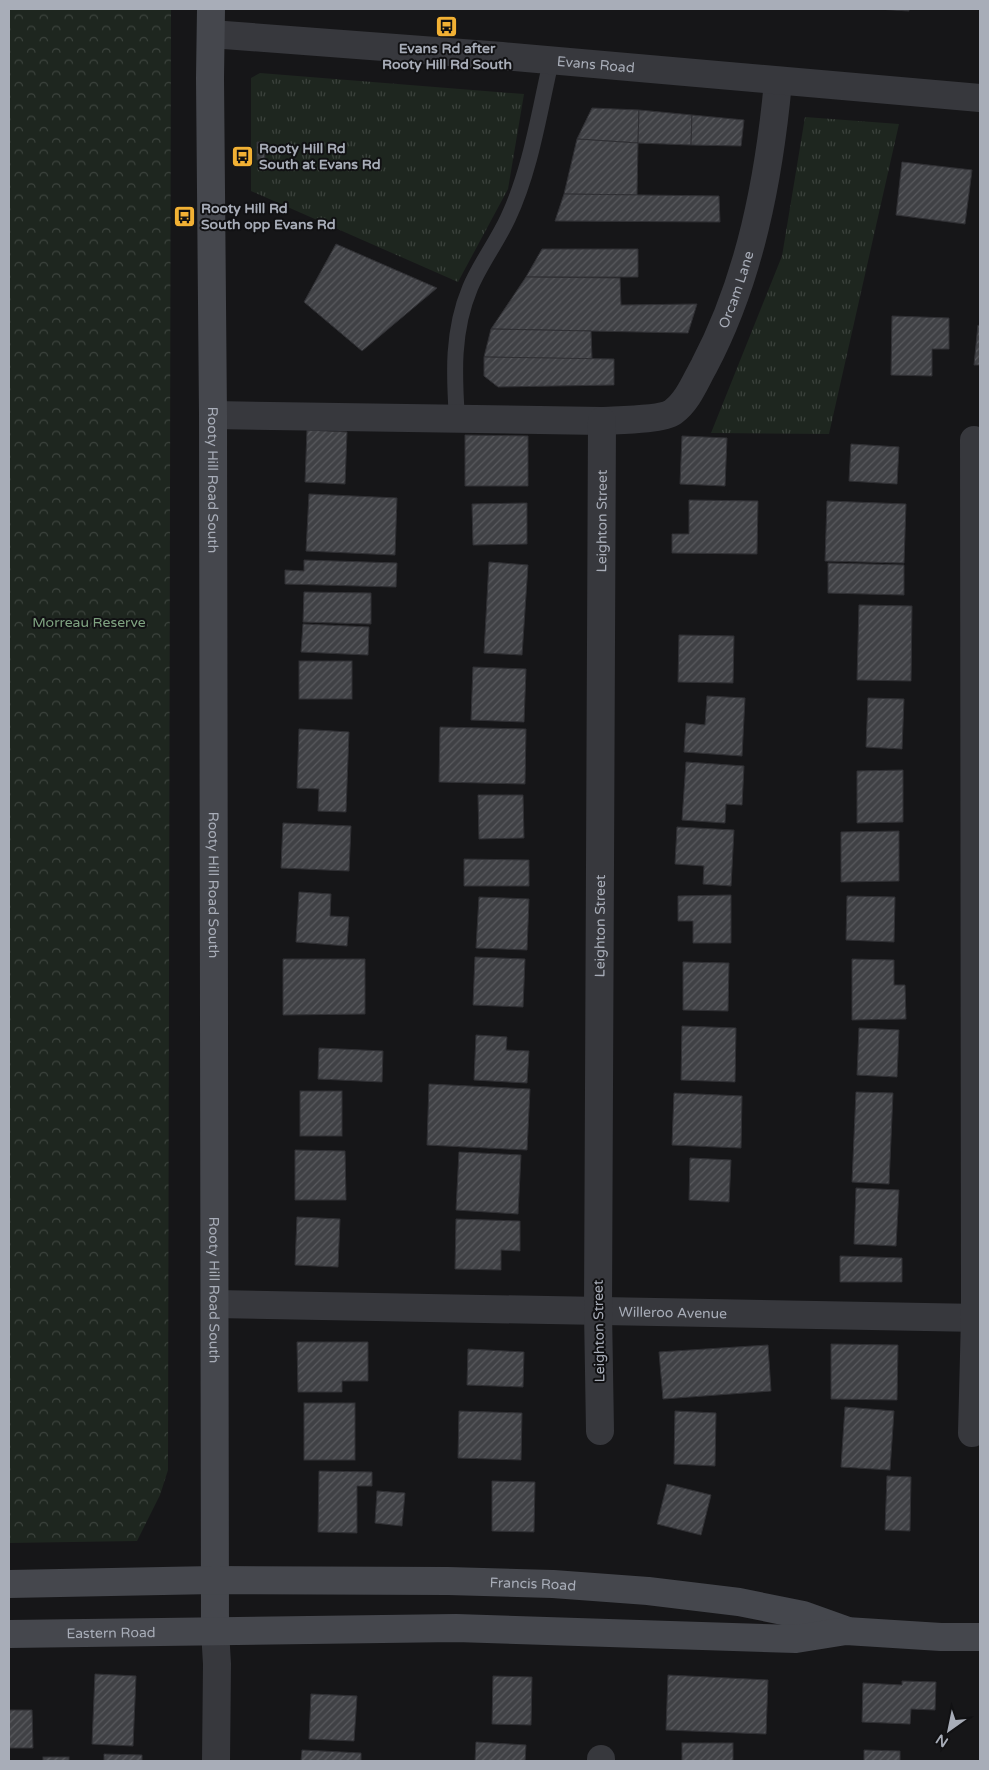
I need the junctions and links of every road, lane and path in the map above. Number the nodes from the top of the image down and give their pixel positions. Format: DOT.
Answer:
graph roads {
  1 [pos="211,21"];
  2 [pos="551,60"];
  3 [pos="778,82"];
  4 [pos="980,98"];
  5 [pos="214,415"];
  6 [pos="457,419"];
  7 [pos="602,421"];
  8 [pos="974,440"];
  9 [pos="215,1304"];
  10 [pos="598,1311"];
  11 [pos="978,1318"];
  12 [pos="600,1431"];
  13 [pos="972,1433"];
  14 [pos="214,1580"];
  15 [pos="9,1584"];
  16 [pos="215,1630"];
  17 [pos="846,1631"];
  18 [pos="9,1634"];
  19 [pos="980,1637"];
  20 [pos="216,1761"];
  1 -- 2 [label="street, Evans Road"];
  1 -- 5 [label="main road, Rooty Hill Road South"];
  2 -- 3 [label="street, Evans Road"];
  2 -- 6 [label="lane"];
  3 -- 4 [label="street, Evans Road"];
  3 -- 7 [label="street, Orcam Lane"];
  5 -- 6 [label="street, Orcam Lane"];
  5 -- 9 [label="main road, Rooty Hill Road South"];
  6 -- 7 [label="street, Orcam Lane"];
  7 -- 10 [label="street, Leighton Street"];
  8 -- 11 [label="street"];
  9 -- 10 [label="street, Willeroo Avenue"];
  9 -- 14 [label="main road, Rooty Hill Road South"];
  10 -- 11 [label="street, Willeroo Avenue"];
  10 -- 12 [label="street, Leighton Street"];
  11 -- 13 [label="street"];
  14 -- 15 [label="main road"];
  14 -- 16 [label="main road, Rooty Hill Road South"];
  14 -- 17 [label="main road, Francis Road"];
  16 -- 17 [label="main road, Francis Road"];
  16 -- 18 [label="main road, Eastern Road"];
  16 -- 20 [label="street, Rooty Hill Road South"];
  17 -- 19 [label="main road, Francis Road"];
}
